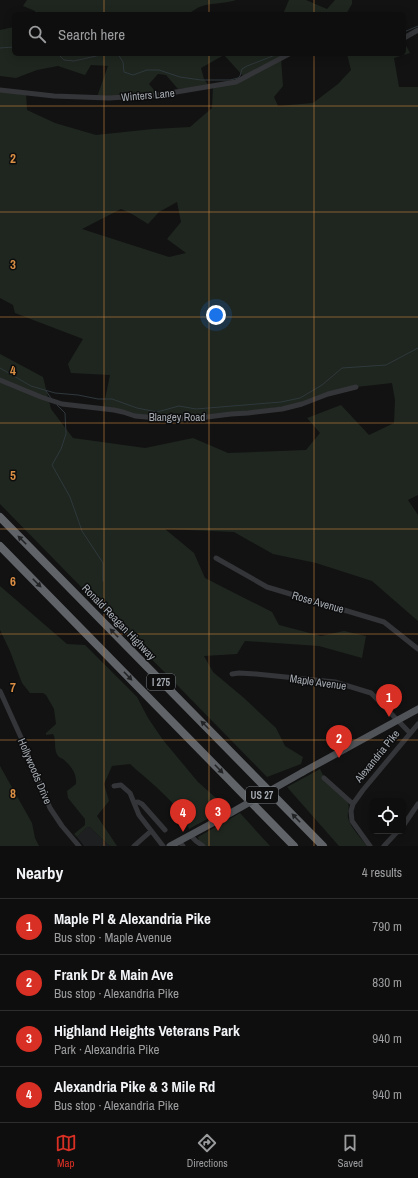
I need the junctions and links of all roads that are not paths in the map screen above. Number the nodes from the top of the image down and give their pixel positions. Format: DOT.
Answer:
graph roads {
  1 [pos="418,30"];
  2 [pos="406,37"];
  3 [pos="285,56"];
  4 [pos="0,90"];
  5 [pos="0,380"];
  6 [pos="356,387"];
  7 [pos="0,517"];
  8 [pos="0,546"];
  9 [pos="216,558"];
  10 [pos="418,648"];
  11 [pos="232,674"];
  12 [pos="0,691"];
  13 [pos="418,709"];
  14 [pos="397,720"];
  15 [pos="418,724"];
  16 [pos="410,733"];
  17 [pos="324,778"];
  18 [pos="114,786"];
  19 [pos="134,803"];
  20 [pos="353,804"];
  21 [pos="418,804"];
  22 [pos="144,807"];
  23 [pos="138,812"];
  24 [pos="406,822"];
  25 [pos="165,830"];
  26 [pos="151,831"];
  27 [pos="395,834"];
  28 [pos="190,835"];
  29 [pos="181,844"];
  30 [pos="79,846"];
  31 [pos="134,846"];
  32 [pos="163,846"];
  33 [pos="170,846"];
  34 [pos="203,846"];
  35 [pos="294,846"];
  36 [pos="323,846"];
  37 [pos="370,846"];
  38 [pos="384,846"];
  1 -- 2 [label="street"];
  3 -- 4 [label="street, Winters Lane"];
  5 -- 6 [label="street, Blangey Road"];
  36 -- 7 [label="highway, Ronald Reagan Highway / I 275, one-way"];
  8 -- 35 [label="highway, I 275, one-way"];
  9 -- 10 [label="street, Rose Avenue"];
  11 -- 14 [label="street, Maple Avenue"];
  12 -- 30 [label="street, Hollywoods Drive"];
  13 -- 14 [label="main road, Alexandria Pike / US 27"];
  14 -- 16 [label="street, Maple Avenue"];
  14 -- 28 [label="main road, Alexandria Pike / US 27, bridge"];
  15 -- 16 [label="street, Alexandria Pike"];
  16 -- 20 [label="street, Alexandria Pike"];
  17 -- 20 [label="street"];
  18 -- 19 [label="street"];
  19 -- 22 [label="street"];
  19 -- 23 [label="street"];
  20 -- 37 [label="street"];
  21 -- 24 [label="street"];
  22 -- 23 [label="street"];
  22 -- 25 [label="street"];
  23 -- 26 [label="street"];
  26 -- 31 [label="street"];
  26 -- 32 [label="street"];
  27 -- 38 [label="street"];
  28 -- 29 [label="main road, Alexandria Pike / US 27"];
  28 -- 34 [label="street"];
  29 -- 33 [label="main road, Alexandria Pike / US 27"];
}
